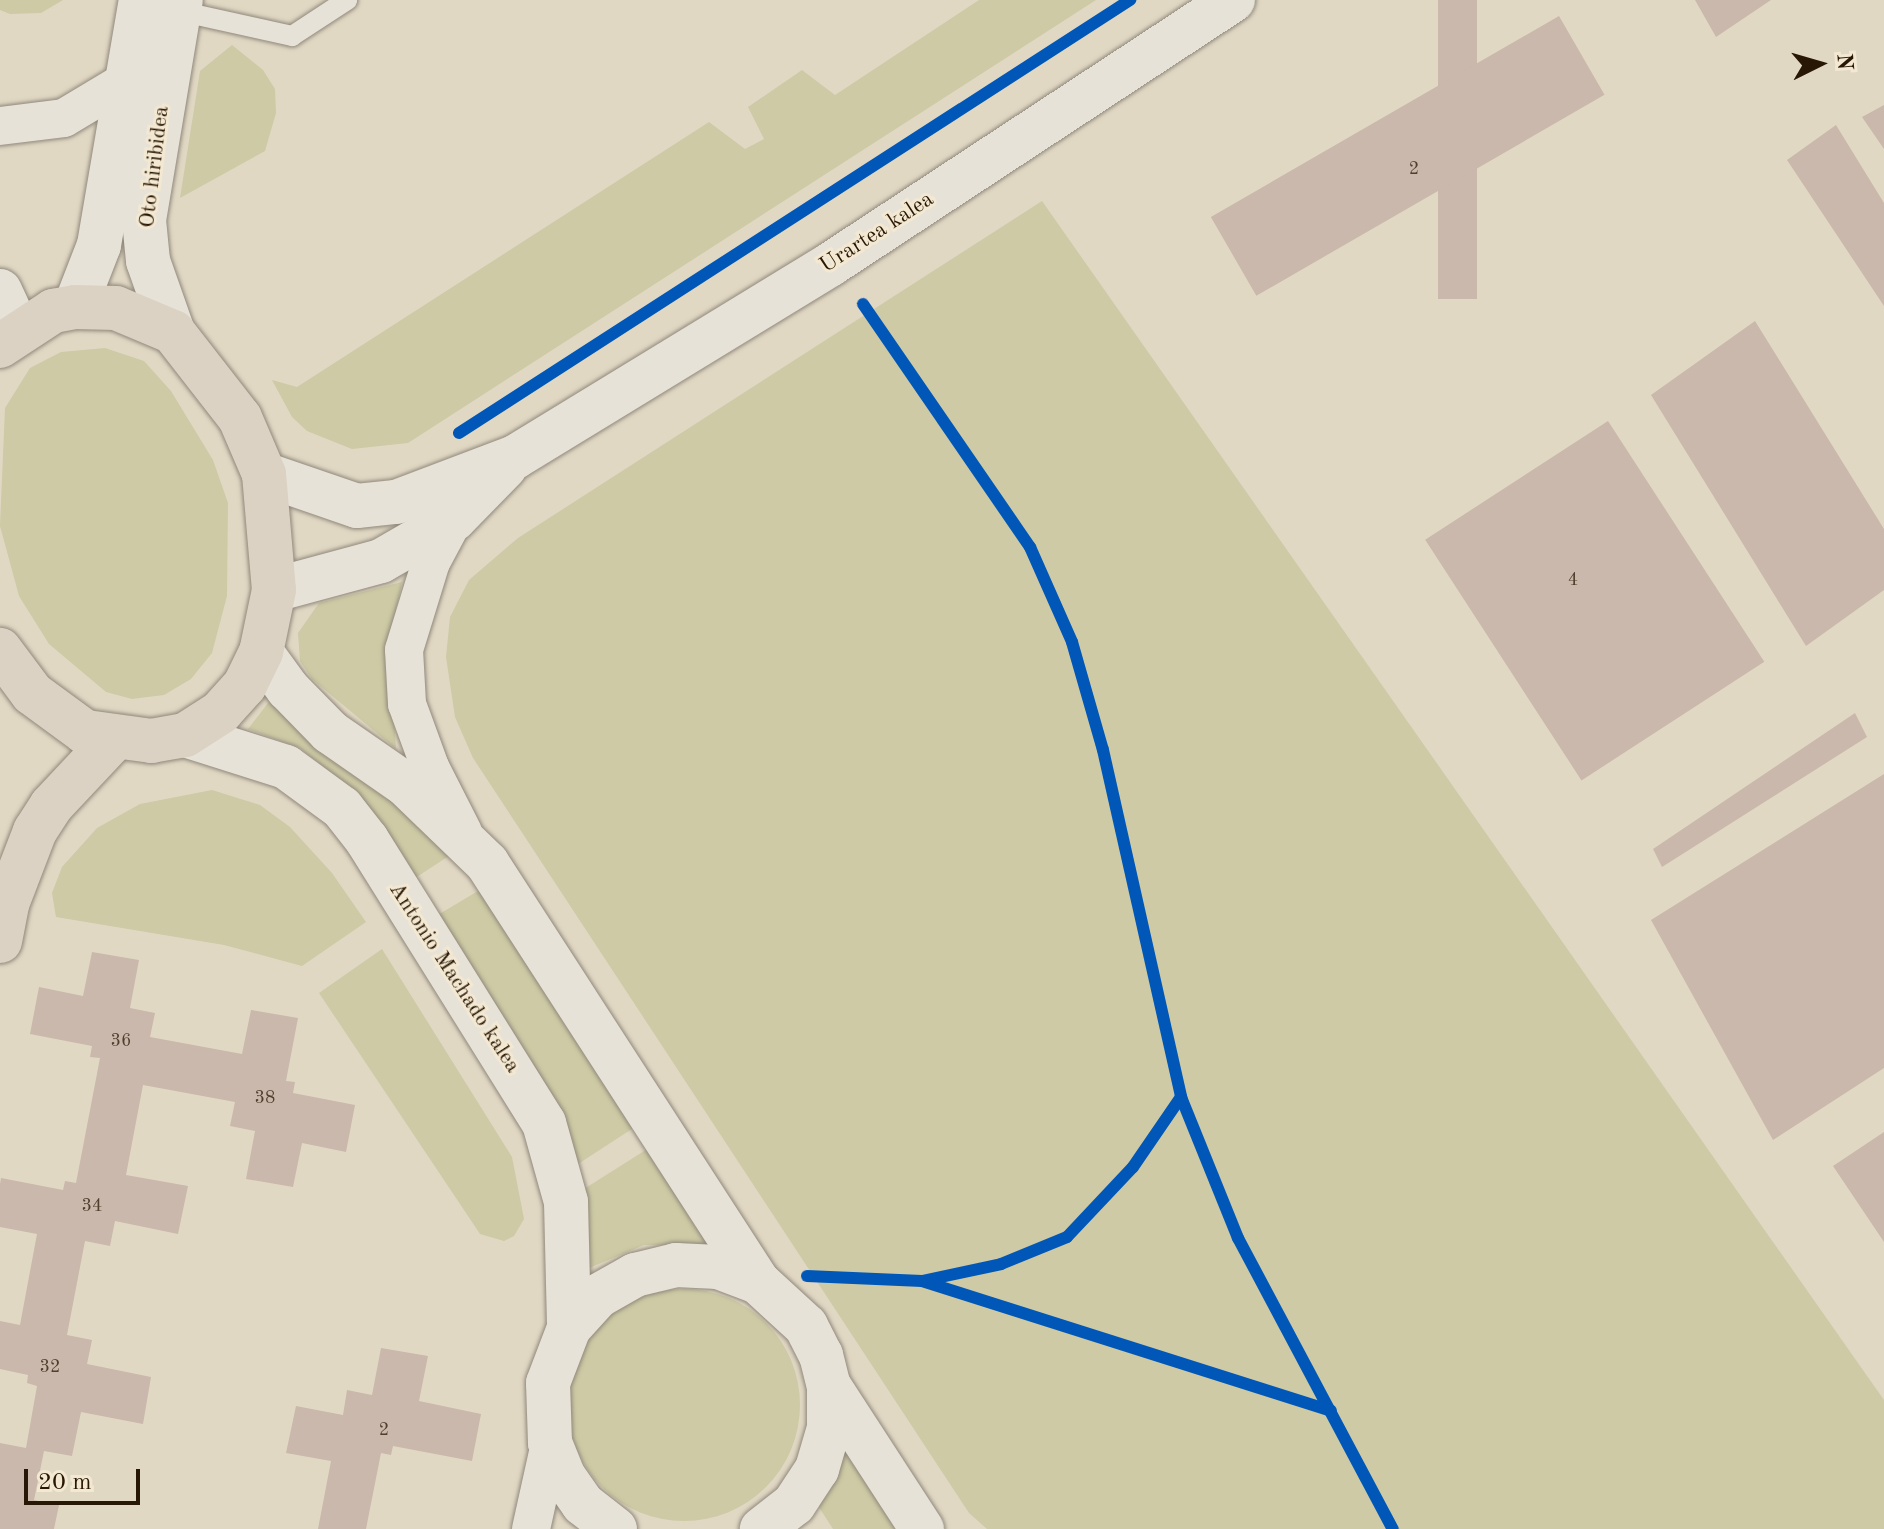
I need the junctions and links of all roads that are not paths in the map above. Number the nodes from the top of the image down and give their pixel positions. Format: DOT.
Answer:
graph roads {
  1 [pos="347,0"];
  2 [pos="1233,0"];
  3 [pos="167,4"];
  4 [pos="124,82"];
  5 [pos="0,126"];
  6 [pos="0,291"];
  7 [pos="75,307"];
  8 [pos="173,332"];
  9 [pos="9,338"];
  10 [pos="515,457"];
  11 [pos="264,474"];
  12 [pos="454,519"];
  13 [pos="274,590"];
  14 [pos="0,650"];
  15 [pos="261,652"];
  16 [pos="185,735"];
  17 [pos="114,739"];
  18 [pos="470,845"];
  19 [pos="0,941"];
  20 [pos="758,1282"];
  21 [pos="569,1328"];
  22 [pos="829,1386"];
  23 [pos="550,1443"];
  24 [pos="788,1521"];
  25 [pos="531,1529"];
  26 [pos="615,1529"];
  27 [pos="922,1529"];
  1 -- 3 [label="lane"];
  2 -- 10 [label="main road, Urartea kalea"];
  3 -- 4 [label="main road, Oto hiribidea"];
  3 -- 8 [label="main road, Oto hiribidea"];
  4 -- 5 [label="street"];
  4 -- 7 [label="main road, Oto hiribidea"];
  6 -- 9 [label="main road"];
  7 -- 8 [label="main road"];
  7 -- 9 [label="main road"];
  8 -- 11 [label="main road"];
  10 -- 11 [label="main road, Urartea kalea"];
  10 -- 12 [label="main road, Urartea kalea"];
  11 -- 13 [label="main road"];
  12 -- 13 [label="main road, Urartea kalea"];
  12 -- 18 [label="street"];
  13 -- 15 [label="main road"];
  14 -- 17 [label="main road"];
  15 -- 16 [label="main road"];
  15 -- 18 [label="main road"];
  16 -- 17 [label="main road"];
  16 -- 21 [label="main road, Antonio Machado kalea"];
  17 -- 19 [label="main road"];
  18 -- 20 [label="main road"];
  20 -- 21 [label="main road"];
  20 -- 22 [label="main road"];
  21 -- 23 [label="main road"];
  22 -- 24 [label="main road"];
  22 -- 27 [label="main road"];
  23 -- 25 [label="street"];
  23 -- 26 [label="main road"];
}
